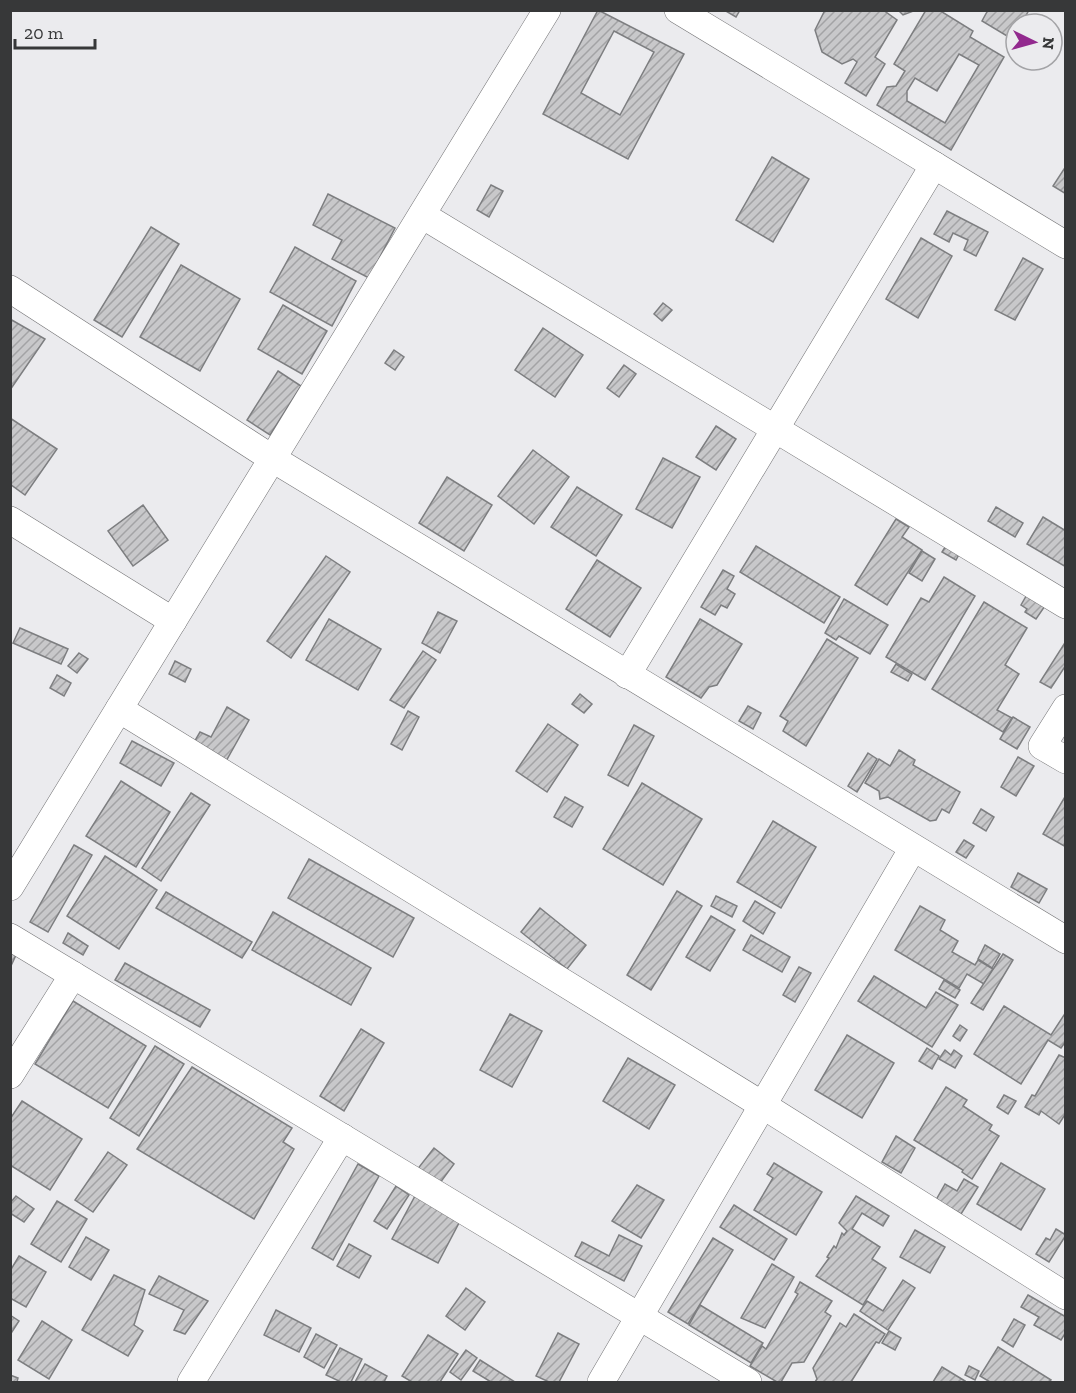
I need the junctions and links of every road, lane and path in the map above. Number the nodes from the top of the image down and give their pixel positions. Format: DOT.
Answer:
graph roads {
  1 [pos="547,10"];
  2 [pos="678,10"];
  3 [pos="934,165"];
  4 [pos="422,215"];
  5 [pos="1065,245"];
  6 [pos="10,289"];
  7 [pos="774,430"];
  8 [pos="273,459"];
  9 [pos="10,520"];
  10 [pos="1065,605"];
  11 [pos="173,621"];
  12 [pos="627,675"];
  13 [pos="1065,708"];
  14 [pos="119,709"];
  15 [pos="1065,760"];
  16 [pos="914,848"];
  17 [pos="10,887"];
  18 [pos="10,937"];
  19 [pos="1065,940"];
  20 [pos="73,975"];
  21 [pos="10,1075"];
  22 [pos="764,1106"];
  23 [pos="342,1137"];
  24 [pos="1065,1296"];
  25 [pos="640,1317"];
  26 [pos="191,1383"];
  27 [pos="601,1383"];
  28 [pos="748,1383"];
  1 -- 4 [label="street"];
  2 -- 3 [label="street"];
  3 -- 5 [label="street"];
  3 -- 7 [label="street"];
  4 -- 7 [label="street"];
  4 -- 8 [label="street"];
  6 -- 8 [label="street"];
  7 -- 10 [label="street"];
  7 -- 12 [label="street"];
  8 -- 11 [label="street"];
  8 -- 12 [label="street"];
  9 -- 11 [label="street"];
  11 -- 14 [label="street"];
  12 -- 16 [label="street"];
  13 -- 15 [label="street"];
  14 -- 17 [label="street"];
  14 -- 22 [label="street"];
  16 -- 19 [label="street"];
  16 -- 22 [label="street"];
  18 -- 20 [label="street"];
  20 -- 21 [label="street"];
  20 -- 23 [label="street"];
  22 -- 24 [label="street"];
  22 -- 25 [label="street"];
  23 -- 25 [label="street"];
  23 -- 26 [label="street"];
  25 -- 27 [label="street"];
  25 -- 28 [label="street"];
}
